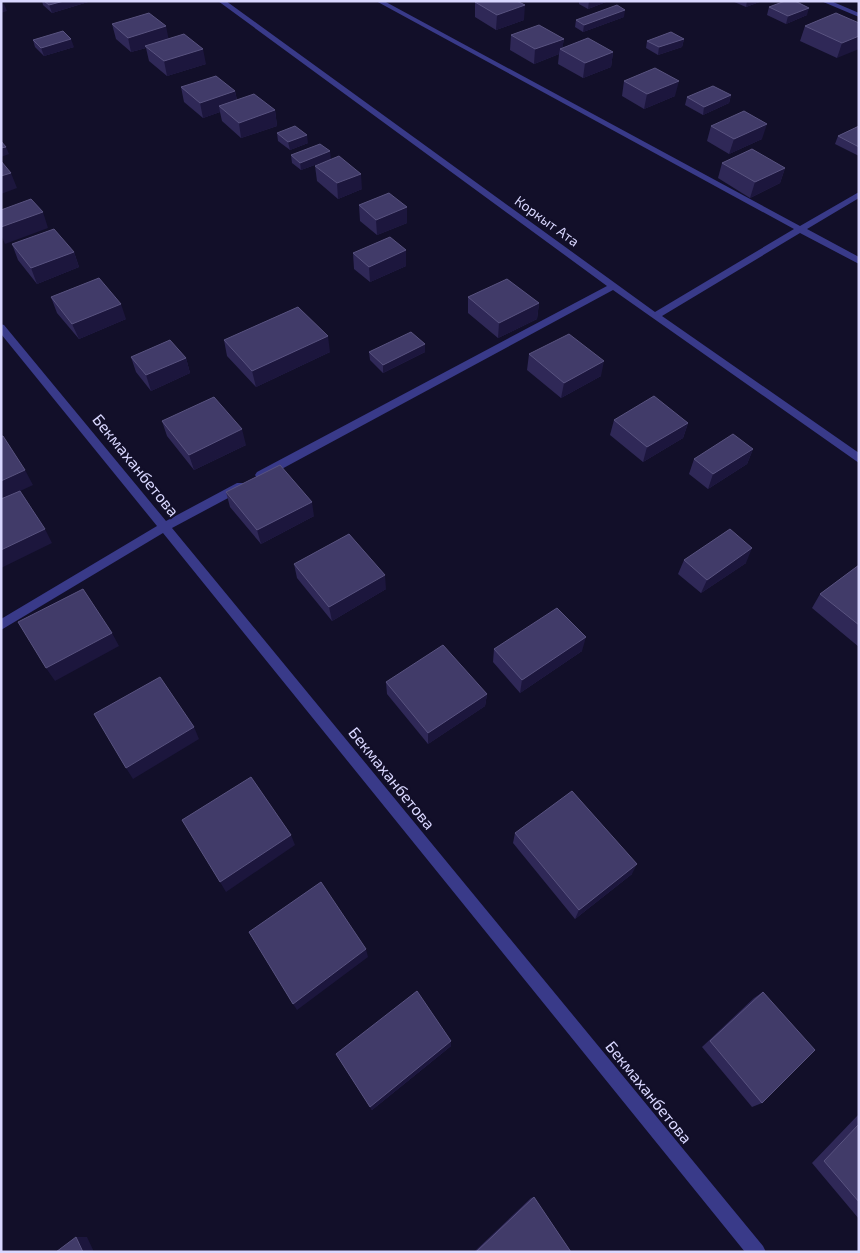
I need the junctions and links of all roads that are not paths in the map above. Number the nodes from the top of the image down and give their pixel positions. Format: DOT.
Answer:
graph roads {
  1 [pos="221,1"];
  2 [pos="379,1"];
  3 [pos="824,1"];
  4 [pos="859,15"];
  5 [pos="859,194"];
  6 [pos="800,229"];
  7 [pos="859,261"];
  8 [pos="614,286"];
  9 [pos="655,316"];
  10 [pos="1,327"];
  11 [pos="859,459"];
  12 [pos="164,527"];
  13 [pos="1,625"];
  14 [pos="757,1252"];
  1 -- 8 [label="street, Коркыт Ата"];
  2 -- 6 [label="street"];
  3 -- 4 [label="street"];
  5 -- 6 [label="street"];
  6 -- 7 [label="street"];
  6 -- 9 [label="street"];
  8 -- 9 [label="street, Коркыт Ата"];
  8 -- 12 [label="street"];
  9 -- 11 [label="street, Коркыт Ата"];
  10 -- 12 [label="street, Бекмаханбетова"];
  12 -- 13 [label="street"];
  12 -- 14 [label="street, Бекмаханбетова"];
}
